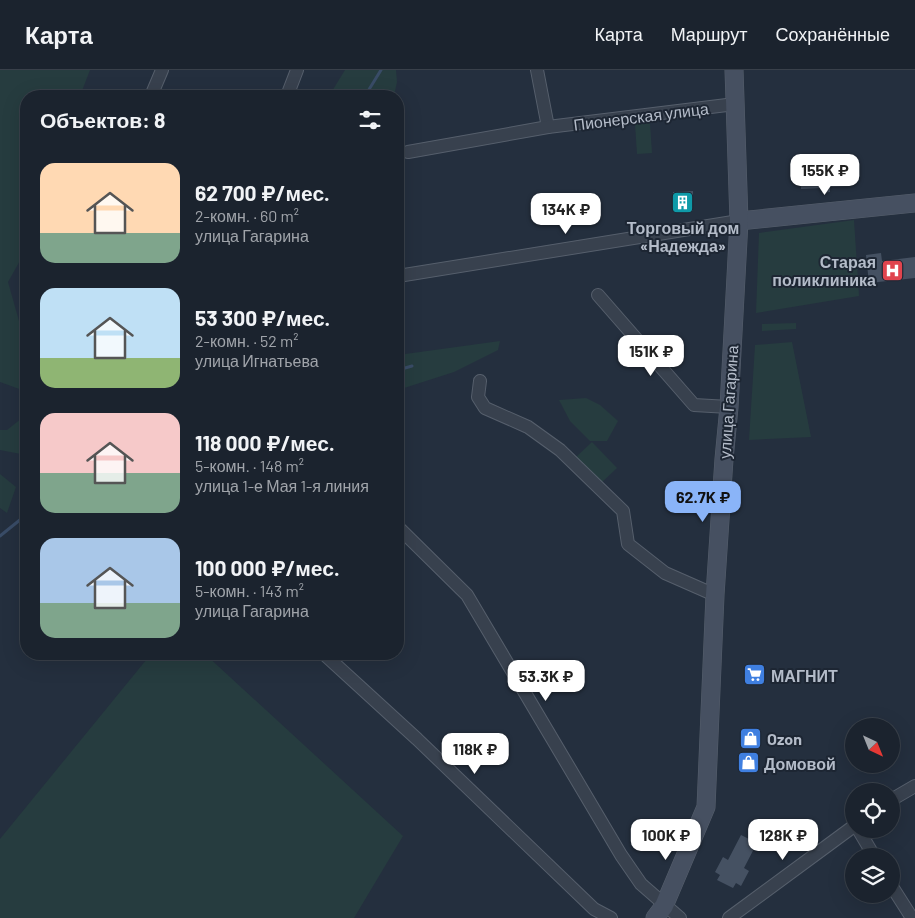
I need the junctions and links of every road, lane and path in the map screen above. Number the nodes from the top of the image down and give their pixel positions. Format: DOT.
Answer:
graph roads {
  1 [pos="162,70"];
  2 [pos="297,70"];
  3 [pos="537,70"];
  4 [pos="734,70"];
  5 [pos="154,90"];
  6 [pos="289,90"];
  7 [pos="735,104"];
  8 [pos="548,127"];
  9 [pos="408,152"];
  10 [pos="915,203"];
  11 [pos="739,221"];
  12 [pos="404,275"];
  13 [pos="598,295"];
  14 [pos="480,381"];
  15 [pos="729,407"];
  16 [pos="404,533"];
  17 [pos="715,595"];
  18 [pos="331,660"];
  19 [pos="915,786"];
  20 [pos="900,795"];
  21 [pos="845,833"];
  22 [pos="900,898"];
  23 [pos="662,914"];
  24 [pos="912,916"];
  25 [pos="611,918"];
  26 [pos="680,918"];
  27 [pos="729,918"];
  1 -- 5 [label="street"];
  2 -- 6 [label="street"];
  3 -- 8 [label="street"];
  4 -- 7 [label="main road, улица Гагарина"];
  7 -- 8 [label="street, Пионерская улица"];
  7 -- 11 [label="main road, улица Гагарина"];
  8 -- 9 [label="street, Пионерская улица"];
  10 -- 11 [label="main road"];
  11 -- 12 [label="street"];
  11 -- 15 [label="main road, улица Гагарина"];
  13 -- 15 [label="street"];
  14 -- 17 [label="street"];
  15 -- 17 [label="main road, улица Гагарина"];
  16 -- 23 [label="street"];
  17 -- 23 [label="main road, улица Гагарина"];
  18 -- 25 [label="street"];
  19 -- 20 [label="street"];
  21 -- 27 [label="street"];
  22 -- 24 [label="street"];
  23 -- 26 [label="street"];
}
